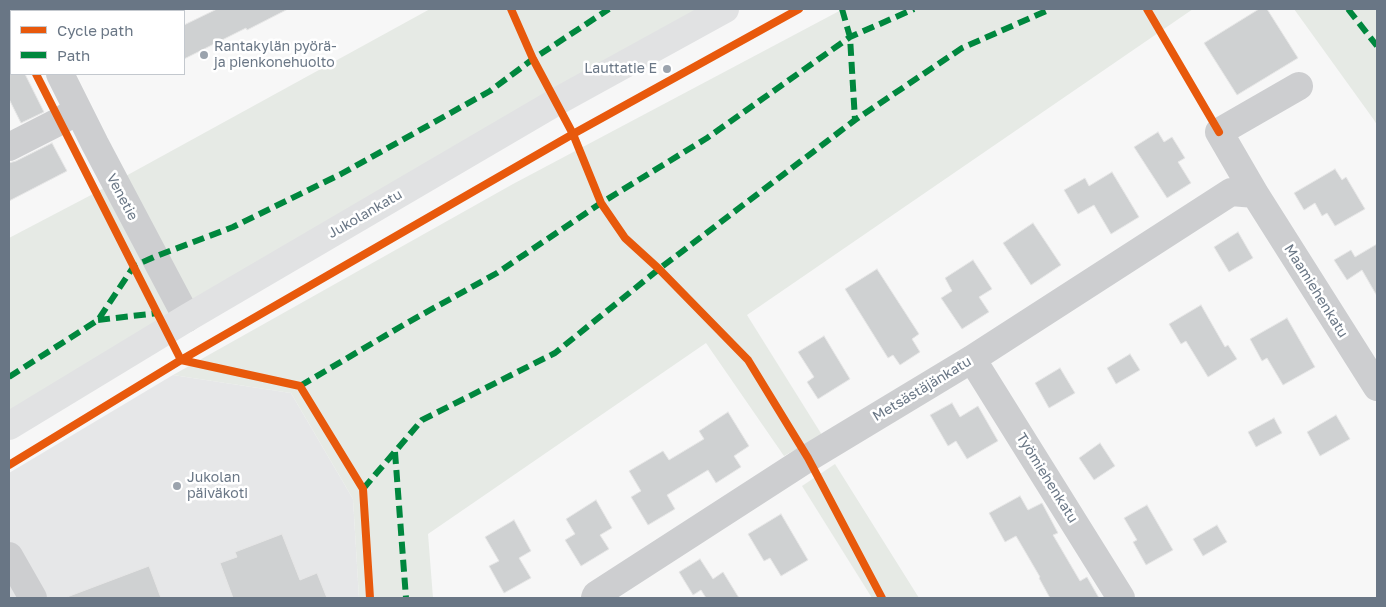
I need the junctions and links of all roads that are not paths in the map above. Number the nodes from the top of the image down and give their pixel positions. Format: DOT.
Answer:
graph roads {
  1 [pos="725,9"];
  2 [pos="60,75"];
  3 [pos="1299,86"];
  4 [pos="78,110"];
  5 [pos="9,147"];
  6 [pos="1255,194"];
  7 [pos="187,318"];
  8 [pos="972,359"];
  9 [pos="1377,387"];
  10 [pos="9,426"];
  11 [pos="9,556"];
  12 [pos="34,598"];
  13 [pos="595,598"];
  14 [pos="1121,598"];
  1 -- 7 [label="main road, Jukolankatu"];
  2 -- 4 [label="street, Venetie"];
  3 -- 6 [label="street, Maamiehenkatu"];
  4 -- 5 [label="street"];
  4 -- 7 [label="street, Venetie"];
  6 -- 8 [label="street, Metsästäjänkatu"];
  6 -- 9 [label="street, Maamiehenkatu"];
  7 -- 10 [label="main road, Jukolankatu"];
  8 -- 13 [label="street, Metsästäjänkatu"];
  8 -- 14 [label="street, Työmiehenkatu"];
  11 -- 12 [label="street"];
}
